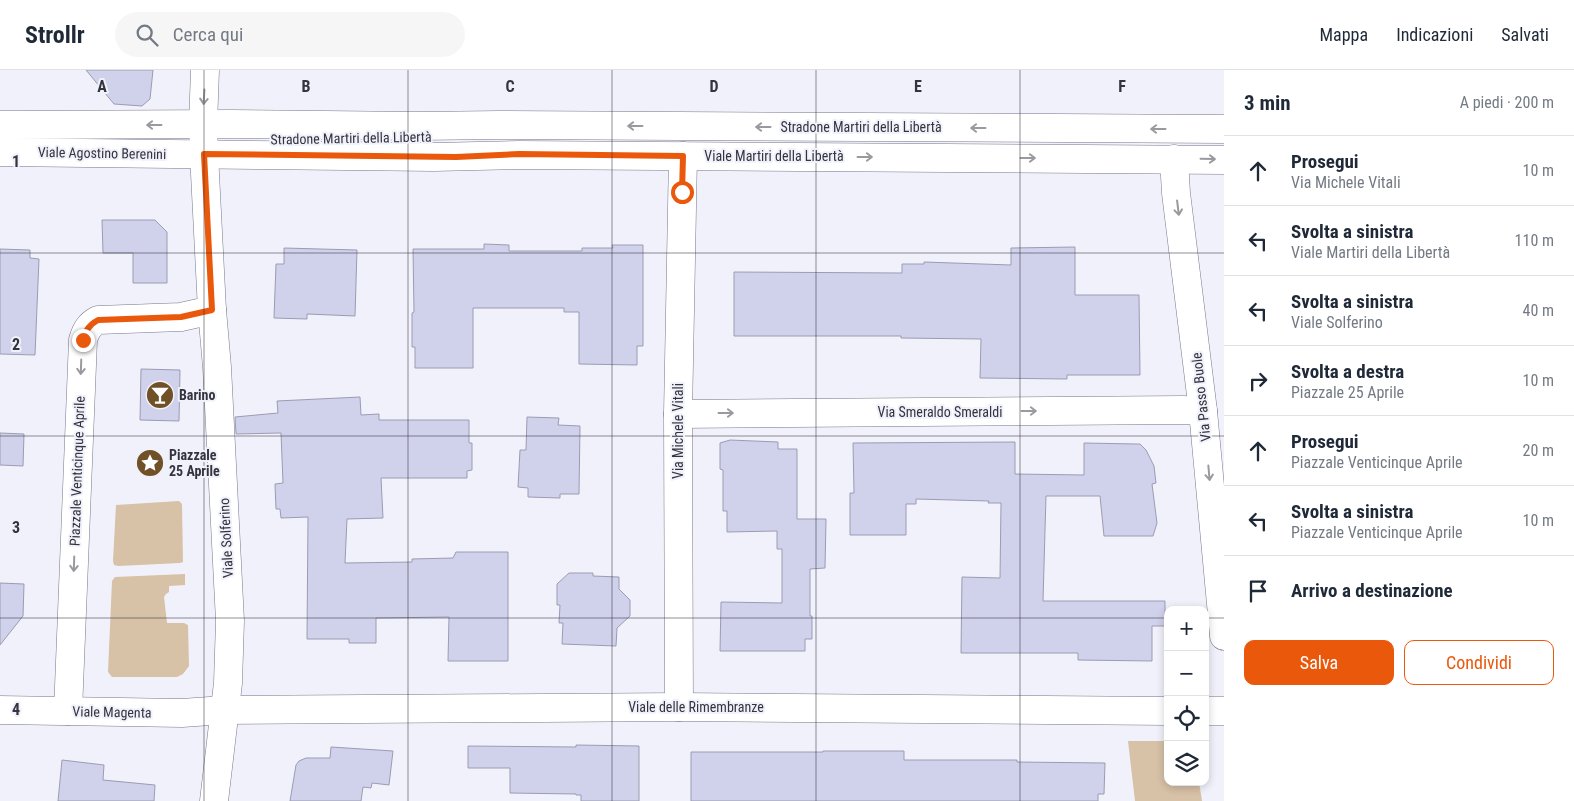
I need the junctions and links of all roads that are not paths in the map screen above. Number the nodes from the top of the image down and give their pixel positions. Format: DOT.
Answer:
graph roads {
  1 [pos="205,70"];
  2 [pos="0,125"];
  3 [pos="203,125"];
  4 [pos="499,125"];
  5 [pos="1224,129"];
  6 [pos="0,152"];
  7 [pos="204,154"];
  8 [pos="683,156"];
  9 [pos="1174,159"];
  10 [pos="1224,160"];
  11 [pos="212,310"];
  12 [pos="1203,411"];
  13 [pos="678,414"];
  14 [pos="1224,636"];
  15 [pos="679,707"];
  16 [pos="0,710"];
  17 [pos="224,710"];
  18 [pos="68,711"];
  19 [pos="1164,711"];
  20 [pos="1209,711"];
  21 [pos="1224,711"];
  22 [pos="214,801"];
  1 -- 3 [label="street, Viale Solferino, one-way"];
  3 -- 2 [label="street, Viale Agostino Berenini, one-way"];
  3 -- 4 [label="street, Stradone Martiri della Libertà"];
  3 -- 7 [label="street, Viale Solferino"];
  5 -- 4 [label="street, Stradone Martiri della Libertà, one-way"];
  4 -- 7 [label="street, Stradone Martiri della Libertà"];
  6 -- 7 [label="street, Viale Agostino Berenini"];
  7 -- 8 [label="street, Viale Martiri della Libertà"];
  7 -- 11 [label="street, Viale Solferino"];
  8 -- 9 [label="street, Viale Martiri della Libertà, one-way"];
  8 -- 13 [label="street, Via Michele Vitali"];
  9 -- 10 [label="street, Viale Martiri della Libertà, one-way"];
  9 -- 12 [label="street, Via Passo Buole, one-way"];
  11 -- 17 [label="street, Viale Solferino"];
  11 -- 18 [label="street, Piazzale Venticinque Aprile, one-way"];
  13 -- 12 [label="street, Via Smeraldo Smeraldi, one-way"];
  12 -- 14 [label="street, Via Passo Buole, one-way"];
  13 -- 15 [label="street, Via Michele Vitali"];
  15 -- 17 [label="street, Viale delle Rimembranze"];
  15 -- 19 [label="street, Viale delle Rimembranze"];
  16 -- 18 [label="street, Viale Magenta"];
  17 -- 18 [label="street, Viale Magenta"];
  17 -- 22 [label="street, Viale Solferino"];
  20 -- 21 [label="street"];
}
